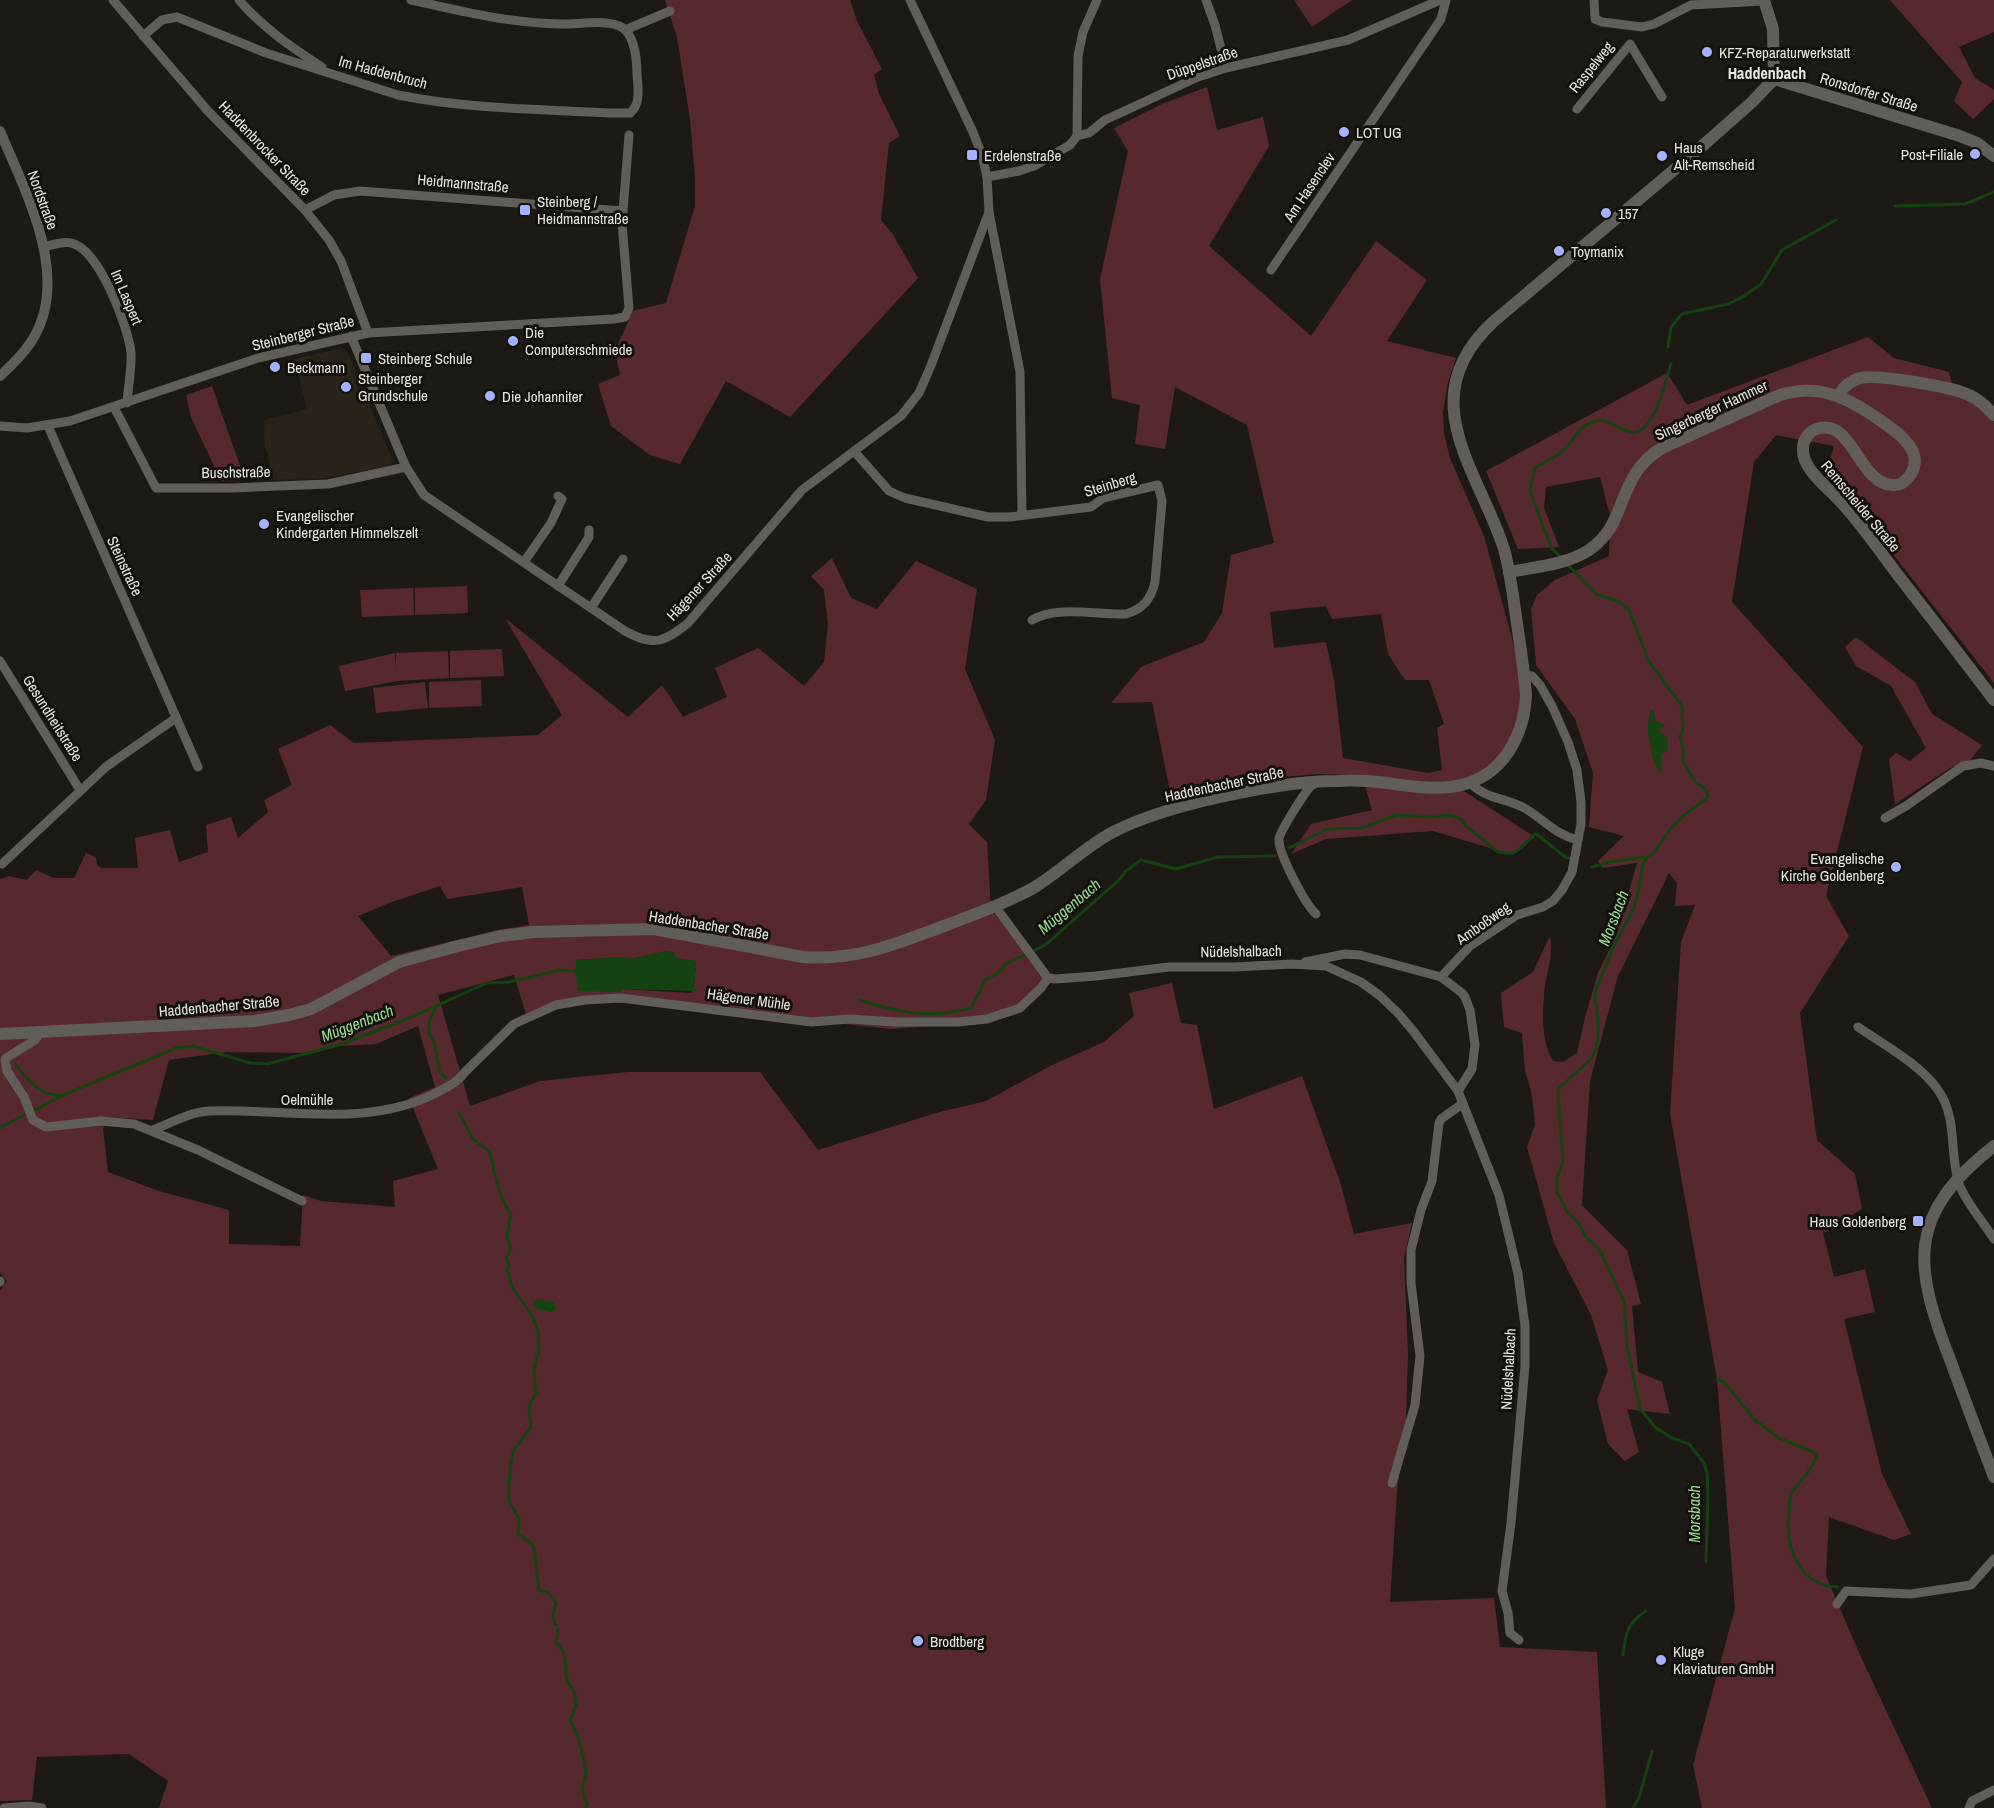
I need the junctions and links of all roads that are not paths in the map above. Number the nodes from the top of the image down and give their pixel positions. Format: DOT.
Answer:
graph roads {
  1 [pos="113,0"];
  2 [pos="239,0"];
  3 [pos="411,0"];
  4 [pos="910,0"];
  5 [pos="1097,0"];
  6 [pos="1206,0"];
  7 [pos="1440,0"];
  8 [pos="1446,0"];
  9 [pos="1594,0"];
  10 [pos="1764,1"];
  11 [pos="670,11"];
  12 [pos="1635,26"];
  13 [pos="625,30"];
  14 [pos="143,36"];
  15 [pos="1630,44"];
  16 [pos="1226,68"];
  17 [pos="334,74"];
  18 [pos="1774,79"];
  19 [pos="1662,97"];
  20 [pos="1577,109"];
  21 [pos="0,131"];
  22 [pos="629,135"];
  23 [pos="1077,136"];
  24 [pos="1994,156"];
  25 [pos="987,177"];
  26 [pos="305,210"];
  27 [pos="624,211"];
  28 [pos="988,212"];
  29 [pos="44,247"];
  30 [pos="1271,270"];
  31 [pos="368,333"];
  32 [pos="351,336"];
  33 [pos="0,376"];
  34 [pos="1839,395"];
  35 [pos="127,403"];
  36 [pos="114,407"];
  37 [pos="1994,415"];
  38 [pos="0,426"];
  39 [pos="48,426"];
  40 [pos="854,451"];
  41 [pos="406,467"];
  42 [pos="558,496"];
  43 [pos="1022,514"];
  44 [pos="589,530"];
  45 [pos="623,559"];
  46 [pos="524,562"];
  47 [pos="1509,572"];
  48 [pos="558,586"];
  49 [pos="591,608"];
  50 [pos="1032,620"];
  51 [pos="0,661"];
  52 [pos="1524,675"];
  53 [pos="1994,700"];
  54 [pos="176,718"];
  55 [pos="1994,766"];
  56 [pos="198,767"];
  57 [pos="1319,781"];
  58 [pos="1470,783"];
  59 [pos="80,790"];
  60 [pos="1885,818"];
  61 [pos="1578,840"];
  62 [pos="2,864"];
  63 [pos="995,906"];
  64 [pos="1316,914"];
  65 [pos="1292,964"];
  66 [pos="1441,977"];
  67 [pos="1048,978"];
  68 [pos="1858,1027"];
  69 [pos="41,1031"];
  70 [pos="0,1034"];
  71 [pos="459,1081"];
  72 [pos="1458,1091"];
  73 [pos="1462,1104"];
  74 [pos="153,1130"];
  75 [pos="1994,1146"];
  76 [pos="1958,1177"];
  77 [pos="302,1201"];
  78 [pos="1994,1239"];
  79 [pos="1994,1478"];
  80 [pos="1392,1483"];
  81 [pos="1994,1559"];
  82 [pos="1837,1604"];
  83 [pos="1519,1640"];
  84 [pos="1994,1790"];
  85 [pos="4,1808"];
  86 [pos="42,1808"];
  87 [pos="1969,1808"];
  1 -- 14 [label="street, Haddenbrocker Straße"];
  2 -- 17 [label="street"];
  3 -- 13 [label="street"];
  4 -- 25 [label="street"];
  5 -- 23 [label="street"];
  6 -- 16 [label="street"];
  7 -- 16 [label="street, Düppelstraße"];
  8 -- 30 [label="street, Am Hasenclev"];
  9 -- 12 [label="street, Raspelweg"];
  10 -- 12 [label="street, Raspelweg"];
  10 -- 18 [label="main road"];
  11 -- 13 [label="street"];
  12 -- 15 [label="street, Raspelweg"];
  13 -- 17 [label="street, Im Haddenbruch"];
  14 -- 17 [label="street, Im Haddenbruch"];
  14 -- 26 [label="street, Haddenbrocker Straße"];
  15 -- 19 [label="street, Raspelweg"];
  15 -- 20 [label="street, Raspelweg"];
  16 -- 23 [label="street, Düppelstraße"];
  18 -- 24 [label="main road, Ronsdorfer Straße"];
  18 -- 47 [label="main road, Haddenbacher Straße"];
  21 -- 29 [label="street, Nordstraße"];
  22 -- 27 [label="street"];
  23 -- 25 [label="street, Düppelstraße"];
  25 -- 28 [label="street"];
  26 -- 27 [label="street, Heidmannstraße"];
  26 -- 31 [label="street, Haddenbrocker Straße"];
  27 -- 31 [label="street, Steinberger Straße"];
  28 -- 40 [label="street, Hägener Straße"];
  28 -- 43 [label="street"];
  29 -- 33 [label="street, Nordstraße"];
  29 -- 35 [label="street, Im Laspert"];
  31 -- 32 [label="street, Steinberger Straße"];
  32 -- 35 [label="street, Steinberger Straße"];
  32 -- 41 [label="street, Hägener Straße"];
  34 -- 37 [label="main road"];
  34 -- 47 [label="main road, Singerberger Hammer"];
  34 -- 53 [label="main road, Remscheider Straße"];
  35 -- 36 [label="street, Steinberger Straße"];
  36 -- 39 [label="street, Steinberger Straße"];
  36 -- 41 [label="street, Buschstraße"];
  38 -- 39 [label="street, Steinberger Straße"];
  39 -- 54 [label="street, Steinstraße"];
  40 -- 43 [label="street, Steinberg"];
  40 -- 49 [label="street, Hägener Straße"];
  41 -- 46 [label="street, Hägener Straße"];
  42 -- 46 [label="street"];
  43 -- 50 [label="street, Steinberg"];
  44 -- 48 [label="street"];
  45 -- 49 [label="street"];
  46 -- 48 [label="street, Hägener Straße"];
  47 -- 52 [label="main road, Haddenbacher Straße"];
  48 -- 49 [label="street, Hägener Straße"];
  51 -- 59 [label="street, Gesundheitstraße"];
  52 -- 58 [label="main road, Haddenbacher Straße"];
  52 -- 61 [label="street, Amboßweg"];
  54 -- 56 [label="street, Steinstraße"];
  54 -- 59 [label="street"];
  55 -- 60 [label="street"];
  57 -- 58 [label="main road, Haddenbacher Straße"];
  57 -- 63 [label="main road, Haddenbacher Straße"];
  57 -- 64 [label="street"];
  58 -- 61 [label="street"];
  59 -- 62 [label="street"];
  61 -- 66 [label="street, Amboßweg"];
  63 -- 67 [label="street"];
  63 -- 69 [label="main road, Haddenbacher Straße"];
  65 -- 66 [label="street"];
  65 -- 67 [label="street, Nüdelshalbach"];
  65 -- 72 [label="street, Nüdelshalbach"];
  66 -- 72 [label="street"];
  67 -- 71 [label="street, Hägener Mühle"];
  68 -- 76 [label="street"];
  69 -- 70 [label="main road, Haddenbacher Straße"];
  69 -- 74 [label="street"];
  71 -- 74 [label="street, Oelmühle"];
  72 -- 73 [label="street, Nüdelshalbach"];
  73 -- 80 [label="street"];
  73 -- 83 [label="street, Nüdelshalbach"];
  74 -- 77 [label="street"];
  75 -- 76 [label="main road"];
  76 -- 78 [label="street"];
  76 -- 79 [label="main road"];
  81 -- 82 [label="street"];
  84 -- 87 [label="street"];
  85 -- 86 [label="street"];
}
